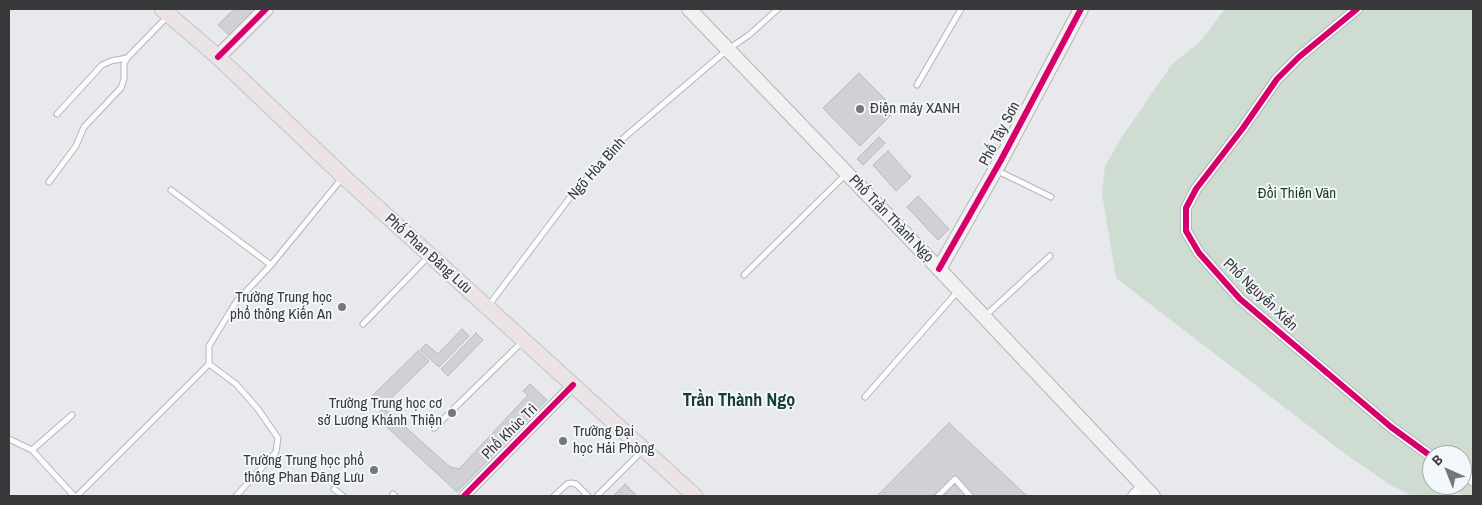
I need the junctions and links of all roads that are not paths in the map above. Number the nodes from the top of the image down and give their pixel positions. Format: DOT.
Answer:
graph roads {
  1 [pos="266,9"];
  2 [pos="689,9"];
  3 [pos="778,9"];
  4 [pos="961,9"];
  5 [pos="1081,9"];
  6 [pos="1357,9"];
  7 [pos="166,12"];
  8 [pos="728,50"];
  9 [pos="218,57"];
  10 [pos="127,58"];
  11 [pos="917,84"];
  12 [pos="57,114"];
  13 [pos="996,170"];
  14 [pos="846,174"];
  15 [pos="344,177"];
  16 [pos="48,182"];
  17 [pos="171,190"];
  18 [pos="1052,197"];
  19 [pos="430,256"];
  20 [pos="1050,256"];
  21 [pos="271,265"];
  22 [pos="939,269"];
  23 [pos="744,275"];
  24 [pos="959,290"];
  25 [pos="487,308"];
  26 [pos="984,317"];
  27 [pos="363,324"];
  28 [pos="523,340"];
  29 [pos="209,364"];
  30 [pos="573,385"];
  31 [pos="865,397"];
  32 [pos="72,415"];
  33 [pos="434,428"];
  34 [pos="9,439"];
  35 [pos="32,450"];
  36 [pos="644,450"];
  37 [pos="1422,450"];
  38 [pos="1143,486"];
  39 [pos="334,489"];
  40 [pos="76,496"];
  41 [pos="236,496"];
  42 [pos="343,496"];
  43 [pos="464,496"];
  44 [pos="554,496"];
  45 [pos="588,496"];
  46 [pos="597,496"];
  47 [pos="695,496"];
  48 [pos="938,496"];
  49 [pos="970,496"];
  50 [pos="1132,496"];
  51 [pos="1153,496"];
  1 -- 9 [label="main road"];
  2 -- 8 [label="main road, Phố Trần Thành Ngọ"];
  3 -- 8 [label="lane, Ngõ Hòa Bình"];
  4 -- 11 [label="lane"];
  5 -- 13 [label="main road, Phố Tây Sơn"];
  6 -- 37 [label="street, Phố Nguyễn Xiển"];
  7 -- 9 [label="main road, Phố Phan Đăng Lưu"];
  7 -- 10 [label="lane"];
  8 -- 14 [label="main road, Phố Trần Thành Ngọ"];
  8 -- 25 [label="lane, Ngõ Hòa Bình"];
  9 -- 15 [label="main road, Phố Phan Đăng Lưu"];
  10 -- 12 [label="lane"];
  10 -- 16 [label="lane"];
  13 -- 18 [label="lane"];
  13 -- 22 [label="main road, Phố Tây Sơn"];
  14 -- 22 [label="main road, Phố Trần Thành Ngọ"];
  14 -- 23 [label="lane"];
  15 -- 19 [label="main road, Phố Phan Đăng Lưu"];
  15 -- 21 [label="lane"];
  17 -- 21 [label="lane"];
  19 -- 25 [label="main road, Phố Phan Đăng Lưu"];
  19 -- 27 [label="lane"];
  20 -- 26 [label="lane"];
  21 -- 29 [label="lane"];
  22 -- 24 [label="main road, Phố Trần Thành Ngọ"];
  24 -- 26 [label="main road, Phố Trần Thành Ngọ"];
  24 -- 31 [label="lane"];
  25 -- 28 [label="main road, Phố Phan Đăng Lưu"];
  26 -- 38 [label="main road, Phố Trần Thành Ngọ"];
  28 -- 30 [label="main road, Phố Phan Đăng Lưu"];
  28 -- 33 [label="lane"];
  29 -- 40 [label="lane"];
  29 -- 41 [label="lane"];
  30 -- 36 [label="main road, Phố Phan Đăng Lưu"];
  30 -- 43 [label="street, Phố Khúc Trì"];
  32 -- 35 [label="lane"];
  34 -- 35 [label="lane"];
  35 -- 40 [label="lane"];
  36 -- 46 [label="lane"];
  36 -- 47 [label="main road, Phố Phan Đăng Lưu"];
  38 -- 50 [label="street"];
  38 -- 51 [label="main road, Phố Trần Thành Ngọ"];
  39 -- 42 [label="lane"];
  44 -- 45 [label="lane"];
  48 -- 49 [label="lane"];
}
